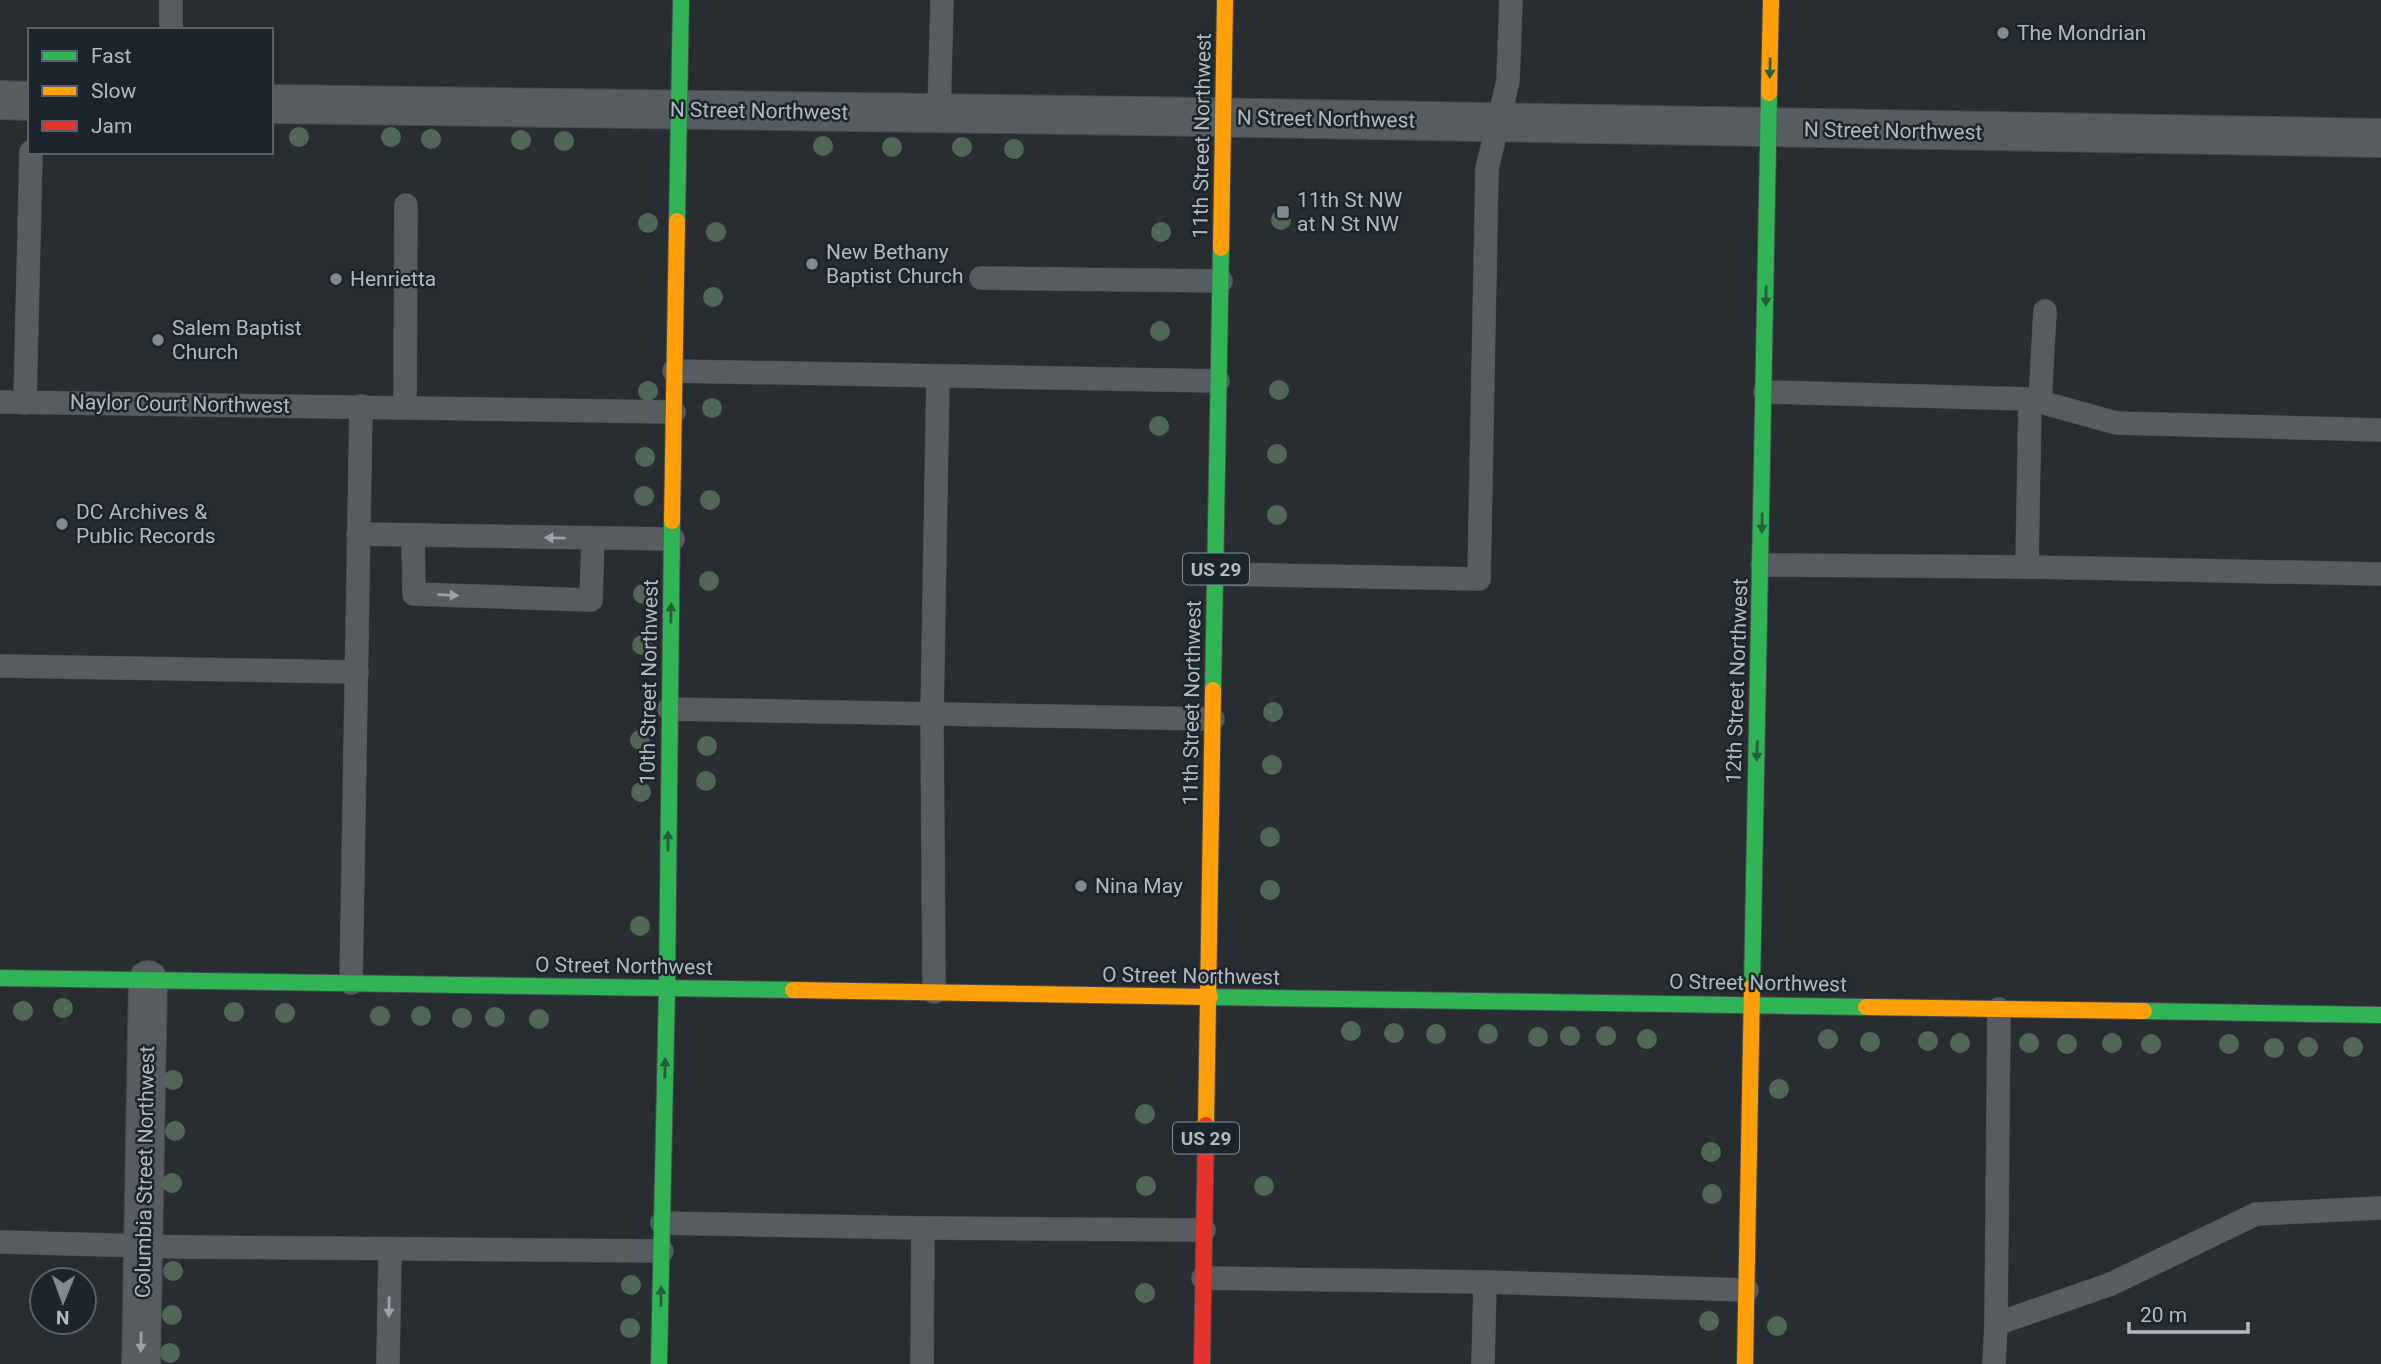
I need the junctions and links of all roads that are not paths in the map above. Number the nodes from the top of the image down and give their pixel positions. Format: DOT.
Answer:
graph roads {
  1 [pos="171,0"];
  2 [pos="681,0"];
  3 [pos="942,0"];
  4 [pos="1225,0"];
  5 [pos="1511,0"];
  6 [pos="1771,0"];
  7 [pos="171,28"];
  8 [pos="0,100"];
  9 [pos="28,101"];
  10 [pos="273,104"];
  11 [pos="679,110"];
  12 [pos="939,114"];
  13 [pos="1223,117"];
  14 [pos="1498,123"];
  15 [pos="1770,129"];
  16 [pos="2381,138"];
  17 [pos="31,154"];
  18 [pos="406,205"];
  19 [pos="981,278"];
  20 [pos="1221,281"];
  21 [pos="2045,311"];
  22 [pos="674,371"];
  23 [pos="938,376"];
  24 [pos="1219,381"];
  25 [pos="1765,392"];
  26 [pos="2035,401"];
  27 [pos="0,402"];
  28 [pos="25,402"];
  29 [pos="361,406"];
  30 [pos="405,407"];
  31 [pos="674,412"];
  32 [pos="2381,430"];
  33 [pos="358,534"];
  34 [pos="413,535"];
  35 [pos="593,538"];
  36 [pos="673,539"];
  37 [pos="1762,565"];
  38 [pos="2027,567"];
  39 [pos="1216,574"];
  40 [pos="2381,574"];
  41 [pos="0,666"];
  42 [pos="357,672"];
  43 [pos="668,709"];
  44 [pos="932,715"];
  45 [pos="1213,719"];
  46 [pos="0,978"];
  47 [pos="148,980"];
  48 [pos="351,983"];
  49 [pos="667,987"];
  50 [pos="934,992"];
  51 [pos="1208,998"];
  52 [pos="1752,1004"];
  53 [pos="1999,1009"];
  54 [pos="2381,1014"];
  55 [pos="2381,1208"];
  56 [pos="662,1223"];
  57 [pos="923,1228"];
  58 [pos="1204,1230"];
  59 [pos="0,1242"];
  60 [pos="143,1246"];
  61 [pos="390,1249"];
  62 [pos="662,1251"];
  63 [pos="1203,1278"];
  64 [pos="1485,1282"];
  65 [pos="1747,1290"];
  66 [pos="1996,1324"];
  67 [pos="141,1364"];
  68 [pos="388,1364"];
  69 [pos="659,1364"];
  70 [pos="922,1364"];
  71 [pos="1202,1364"];
  72 [pos="1483,1364"];
  73 [pos="1745,1364"];
  74 [pos="1994,1364"];
  1 -- 7 [label="lane"];
  2 -- 11 [label="main road, 10th Street Northwest"];
  3 -- 12 [label="lane"];
  4 -- 13 [label="main road, 11th Street Northwest / US 29"];
  5 -- 14 [label="lane"];
  6 -- 15 [label="main road, 12th Street Northwest, one-way"];
  8 -- 9 [label="street"];
  10 -- 11 [label="street, N Street Northwest"];
  11 -- 12 [label="street, N Street Northwest"];
  11 -- 22 [label="main road, 10th Street Northwest"];
  12 -- 13 [label="street, N Street Northwest"];
  13 -- 14 [label="street, N Street Northwest"];
  13 -- 20 [label="main road, 11th Street Northwest / US 29"];
  14 -- 15 [label="street, N Street Northwest"];
  14 -- 39 [label="lane"];
  15 -- 16 [label="street, N Street Northwest"];
  15 -- 25 [label="main road, 12th Street Northwest, one-way"];
  17 -- 28 [label="lane"];
  18 -- 30 [label="lane"];
  19 -- 20 [label="lane"];
  20 -- 24 [label="main road, 11th Street Northwest / US 29"];
  21 -- 26 [label="lane"];
  22 -- 23 [label="lane"];
  22 -- 31 [label="main road, 10th Street Northwest"];
  23 -- 24 [label="lane"];
  23 -- 44 [label="lane"];
  24 -- 39 [label="main road, 11th Street Northwest / US 29"];
  25 -- 26 [label="lane"];
  25 -- 37 [label="main road, 12th Street Northwest, one-way"];
  26 -- 32 [label="lane"];
  26 -- 38 [label="lane"];
  27 -- 28 [label="lane, Naylor Court Northwest"];
  28 -- 29 [label="lane, Naylor Court Northwest"];
  29 -- 30 [label="lane, Naylor Court Northwest"];
  29 -- 33 [label="lane"];
  30 -- 31 [label="lane, Naylor Court Northwest"];
  31 -- 36 [label="main road, 10th Street Northwest"];
  33 -- 34 [label="lane"];
  33 -- 42 [label="lane"];
  35 -- 34 [label="lane, one-way"];
  34 -- 35 [label="lane, one-way"];
  35 -- 36 [label="lane"];
  43 -- 36 [label="main road, 10th Street Northwest, one-way"];
  37 -- 38 [label="lane"];
  37 -- 52 [label="main road, 12th Street Northwest, one-way"];
  38 -- 40 [label="lane"];
  39 -- 45 [label="main road, 11th Street Northwest / US 29"];
  41 -- 42 [label="lane"];
  42 -- 48 [label="lane"];
  43 -- 44 [label="lane"];
  49 -- 43 [label="main road, 10th Street Northwest, one-way"];
  44 -- 45 [label="lane"];
  44 -- 50 [label="lane"];
  45 -- 51 [label="main road, 11th Street Northwest / US 29"];
  46 -- 47 [label="main road, O Street Northwest"];
  47 -- 48 [label="main road, O Street Northwest"];
  47 -- 60 [label="street, Columbia Street Northwest"];
  48 -- 49 [label="main road, O Street Northwest"];
  49 -- 50 [label="main road, O Street Northwest"];
  56 -- 49 [label="main road, 10th Street Northwest, one-way"];
  50 -- 51 [label="main road, O Street Northwest"];
  51 -- 52 [label="main road, O Street Northwest"];
  51 -- 58 [label="main road, 11th Street Northwest / US 29"];
  52 -- 53 [label="main road, O Street Northwest"];
  52 -- 65 [label="main road, 12th Street Northwest"];
  53 -- 54 [label="main road, O Street Northwest"];
  53 -- 66 [label="lane"];
  55 -- 66 [label="lane"];
  56 -- 57 [label="lane"];
  56 -- 62 [label="main road, 10th Street Northwest"];
  57 -- 58 [label="lane"];
  57 -- 70 [label="lane"];
  58 -- 63 [label="main road, 11th Street Northwest / US 29"];
  59 -- 60 [label="lane"];
  60 -- 61 [label="lane"];
  60 -- 67 [label="street, Columbia Street Northwest, one-way"];
  61 -- 62 [label="lane"];
  61 -- 68 [label="lane, one-way"];
  69 -- 62 [label="main road, 10th Street Northwest, one-way"];
  63 -- 64 [label="lane"];
  63 -- 71 [label="main road, 11th Street Northwest / US 29"];
  64 -- 65 [label="lane"];
  64 -- 72 [label="lane"];
  65 -- 73 [label="main road, 12th Street Northwest"];
  66 -- 74 [label="lane"];
}
